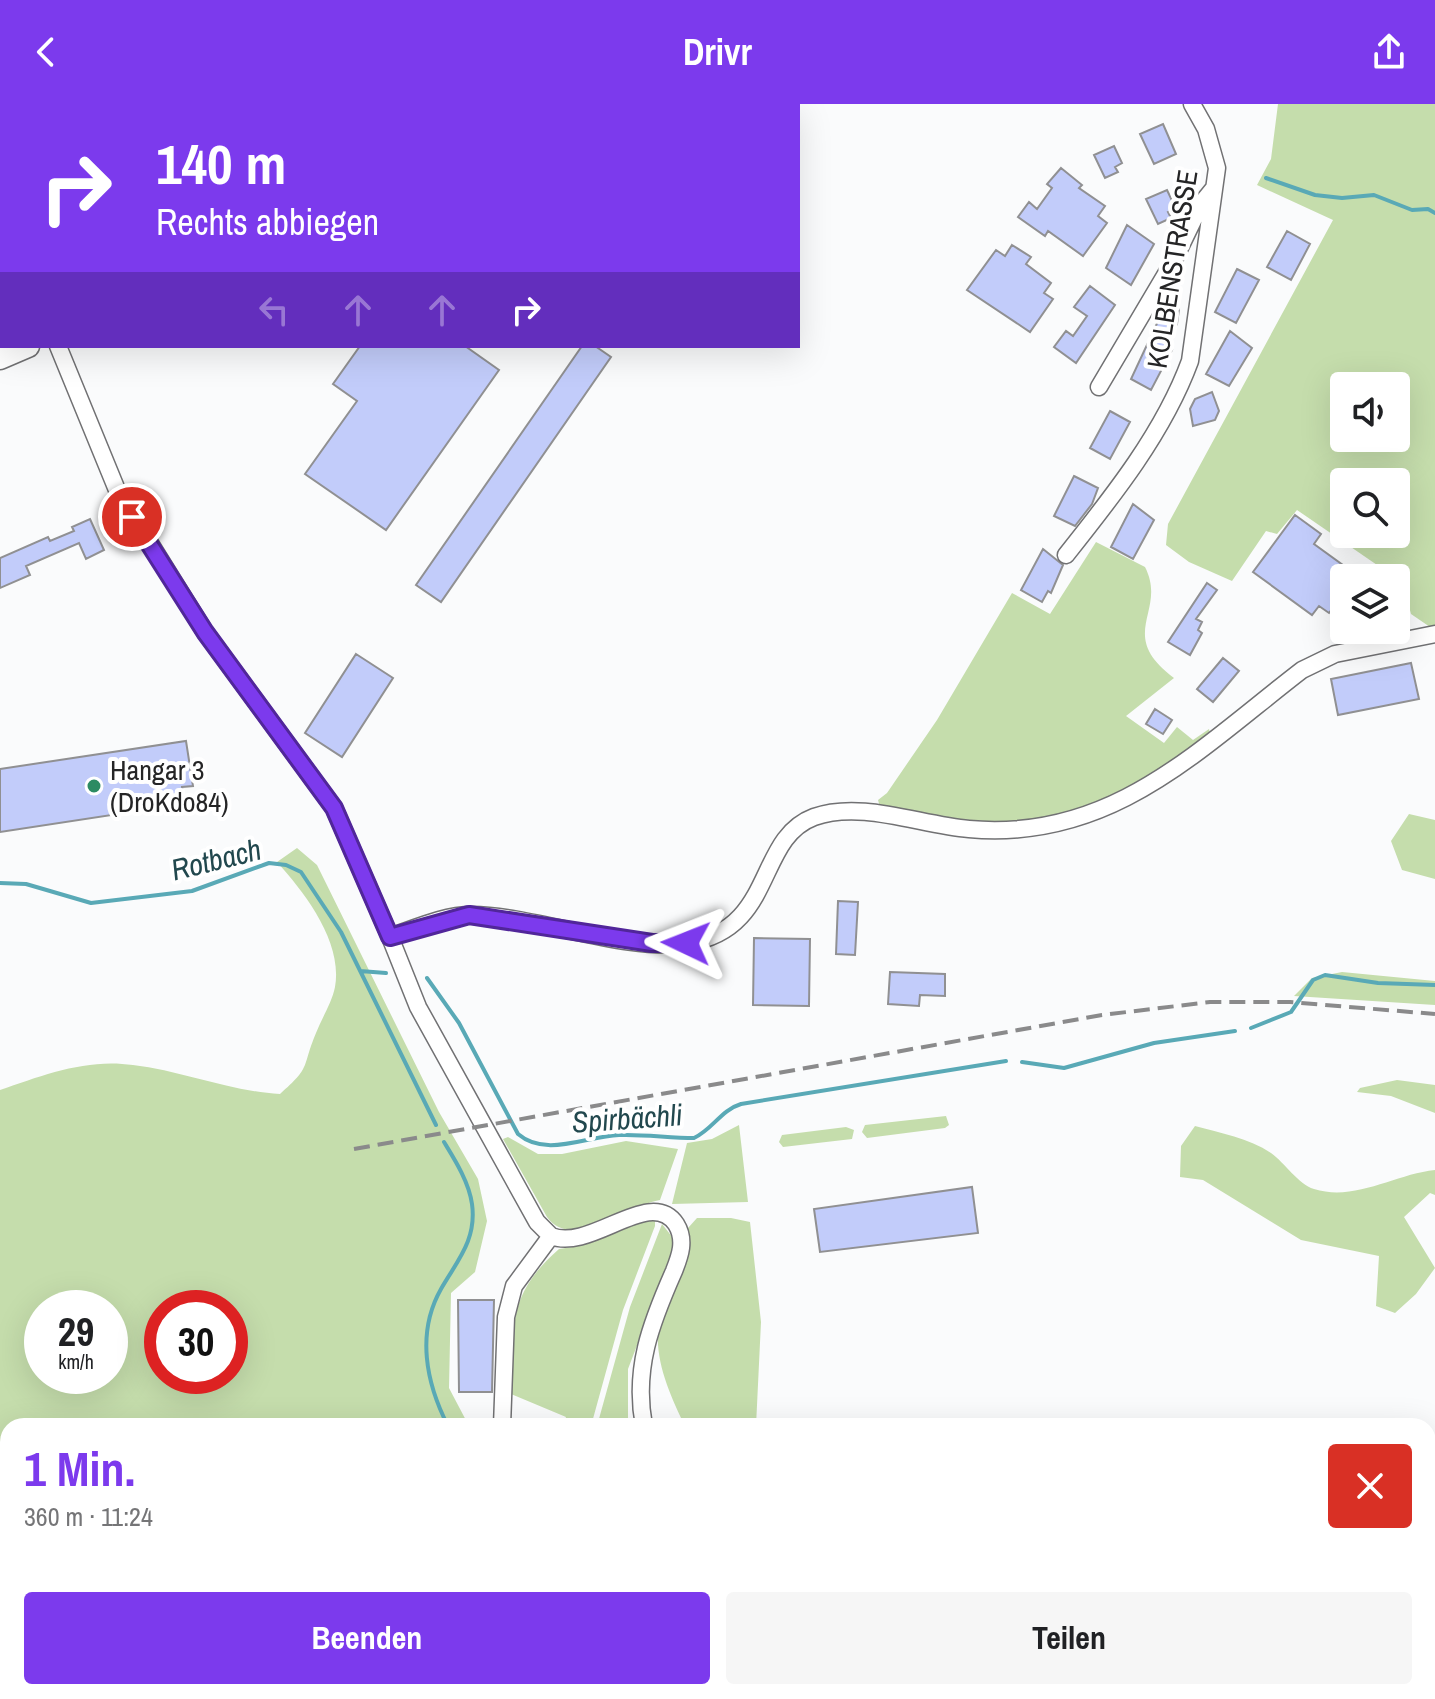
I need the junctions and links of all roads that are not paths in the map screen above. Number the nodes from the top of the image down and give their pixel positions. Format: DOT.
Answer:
graph roads {
  1 [pos="1192,104"];
  2 [pos="1215,186"];
  3 [pos="23,348"];
  4 [pos="59,348"];
  5 [pos="0,358"];
  6 [pos="1099,387"];
  7 [pos="1066,555"];
  8 [pos="1435,634"];
  9 [pos="390,937"];
  10 [pos="551,1236"];
  11 [pos="502,1418"];
  12 [pos="643,1418"];
  1 -- 2 [label="street, KOLBENSTRASSE"];
  2 -- 6 [label="street"];
  2 -- 7 [label="street, KOLBENSTRASSE"];
  3 -- 5 [label="main road"];
  4 -- 9 [label="street"];
  8 -- 9 [label="street"];
  9 -- 10 [label="street"];
  10 -- 11 [label="street"];
  10 -- 12 [label="street"];
}
